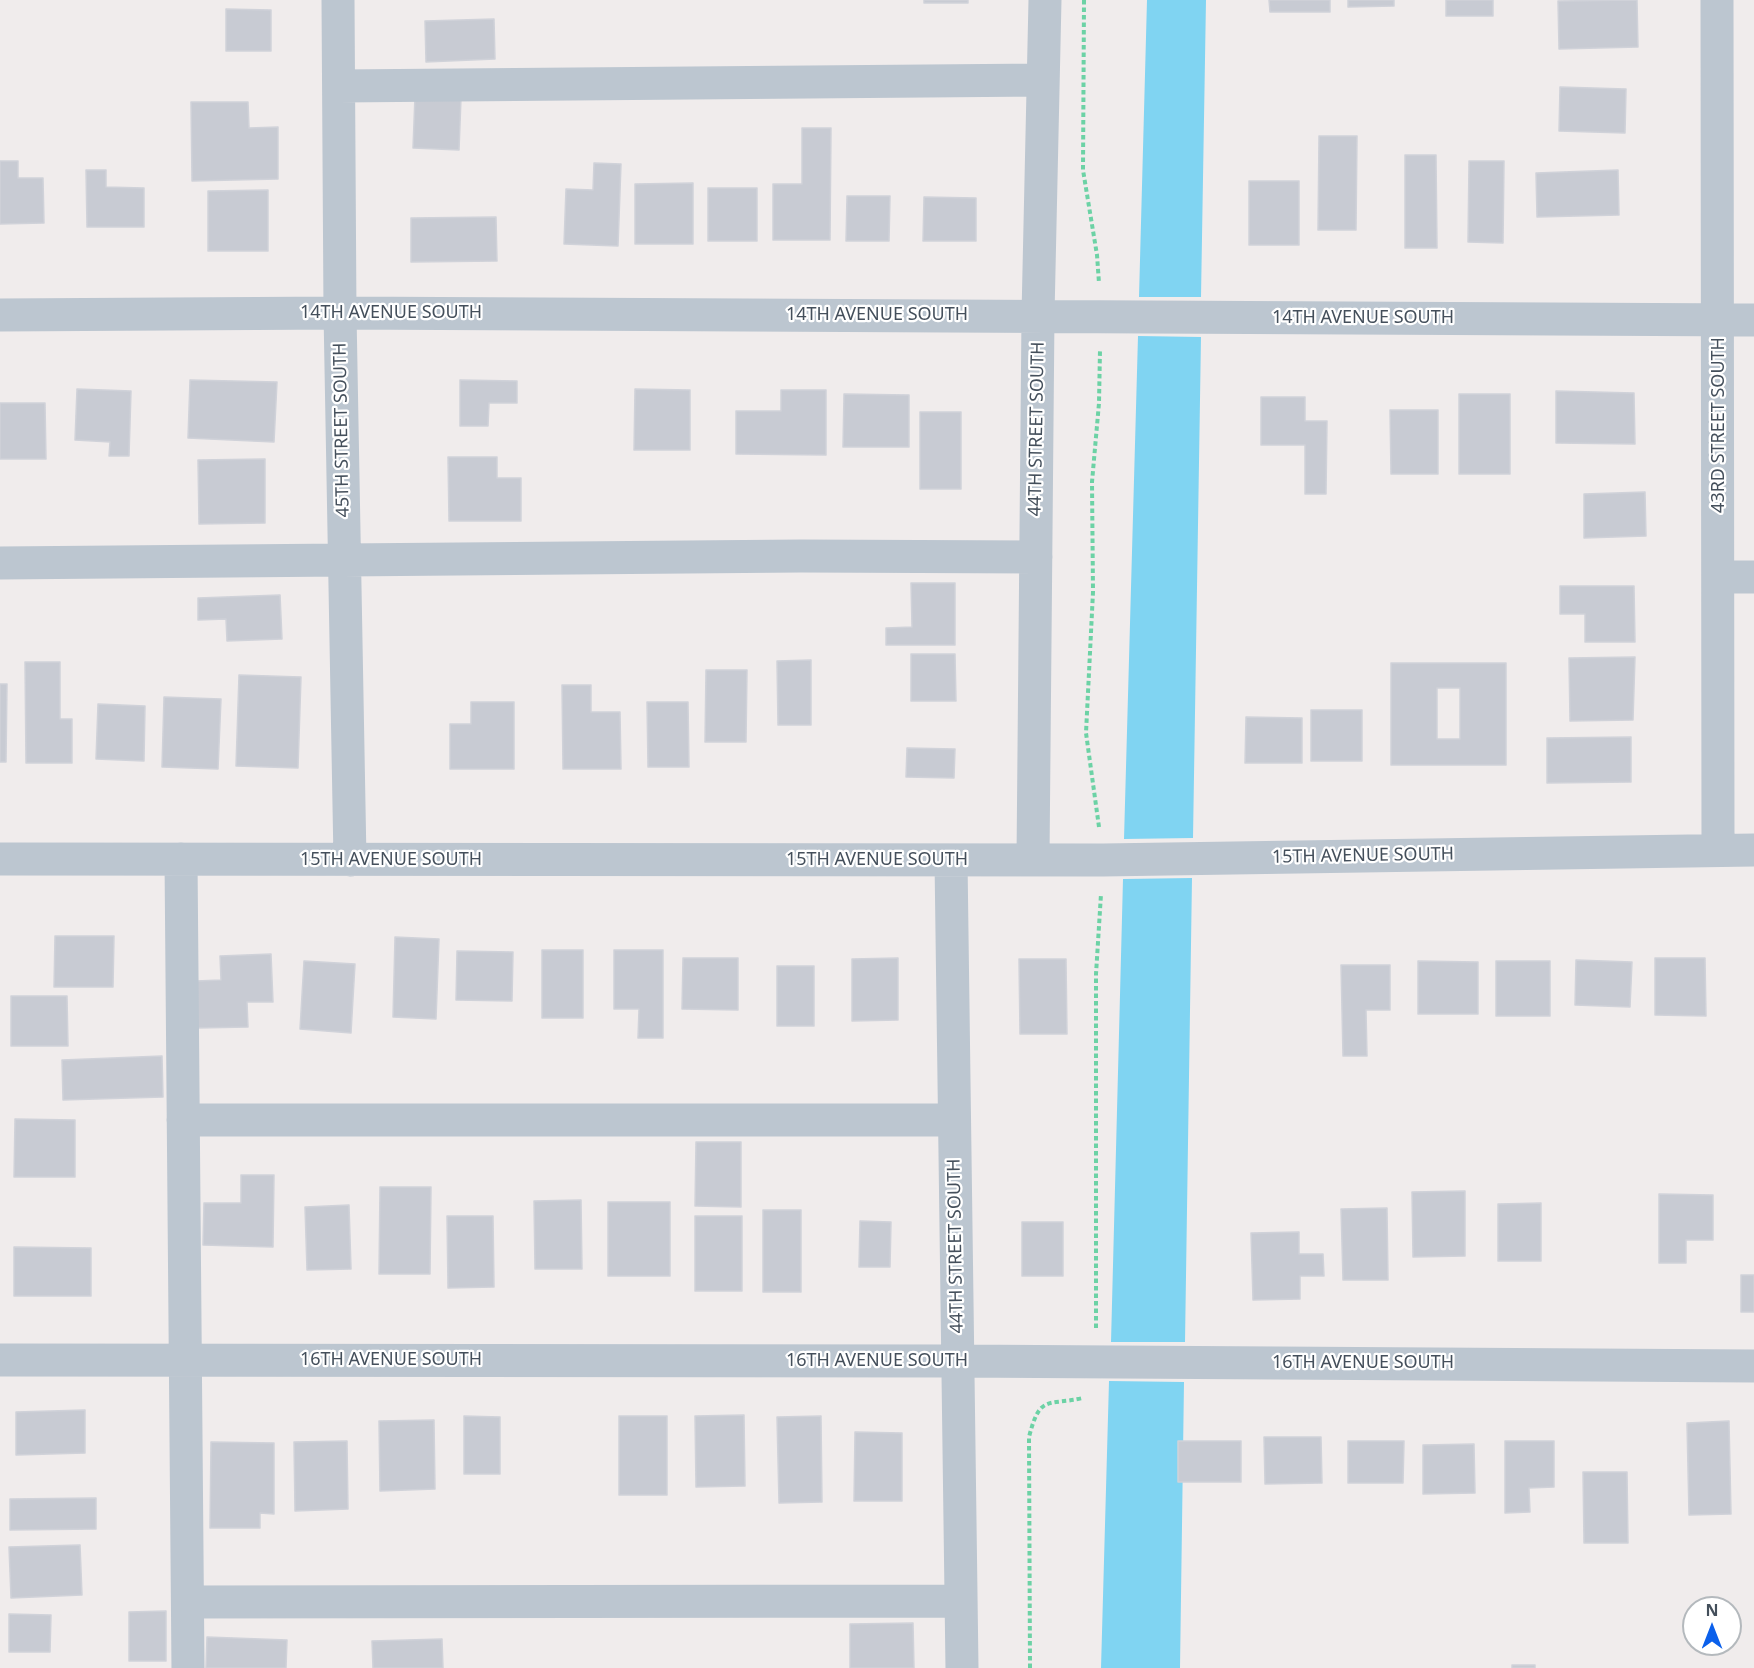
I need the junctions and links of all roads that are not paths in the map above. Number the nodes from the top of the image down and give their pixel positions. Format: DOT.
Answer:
graph roads {
  1 [pos="338,0"];
  2 [pos="1045,0"];
  3 [pos="1717,0"];
  4 [pos="1043,80"];
  5 [pos="339,86"];
  6 [pos="340,312"];
  7 [pos="0,315"];
  8 [pos="1038,315"];
  9 [pos="1719,320"];
  10 [pos="1754,320"];
  11 [pos="1036,557"];
  12 [pos="345,560"];
  13 [pos="0,563"];
  14 [pos="1719,577"];
  15 [pos="1754,577"];
  16 [pos="1718,850"];
  17 [pos="1754,850"];
  18 [pos="1033,858"];
  19 [pos="0,859"];
  20 [pos="181,859"];
  21 [pos="350,860"];
  22 [pos="951,860"];
  23 [pos="183,1120"];
  24 [pos="954,1120"];
  25 [pos="0,1360"];
  26 [pos="185,1360"];
  27 [pos="958,1361"];
  28 [pos="1754,1366"];
  29 [pos="962,1601"];
  30 [pos="188,1602"];
  31 [pos="188,1668"];
  32 [pos="962,1668"];
  1 -- 5 [label="street, 45TH STREET SOUTH"];
  2 -- 4 [label="street, 44TH STREET SOUTH"];
  3 -- 9 [label="street, 43RD STREET SOUTH"];
  4 -- 5 [label="street"];
  4 -- 8 [label="street, 44TH STREET SOUTH"];
  5 -- 6 [label="street, 45TH STREET SOUTH"];
  6 -- 7 [label="street, 14TH AVENUE SOUTH"];
  6 -- 8 [label="street, 14TH AVENUE SOUTH"];
  6 -- 12 [label="street, 45TH STREET SOUTH"];
  8 -- 9 [label="street, 14TH AVENUE SOUTH"];
  8 -- 11 [label="street, 44TH STREET SOUTH"];
  9 -- 10 [label="street, 14TH AVENUE SOUTH"];
  9 -- 14 [label="street, 43RD STREET SOUTH"];
  11 -- 12 [label="street"];
  11 -- 18 [label="street, 44TH STREET SOUTH"];
  12 -- 13 [label="street"];
  12 -- 21 [label="street, 45TH STREET SOUTH"];
  14 -- 15 [label="street"];
  14 -- 16 [label="street, 43RD STREET SOUTH"];
  16 -- 17 [label="street, 15TH AVENUE SOUTH"];
  16 -- 18 [label="street, 15TH AVENUE SOUTH"];
  18 -- 22 [label="street, 15TH AVENUE SOUTH"];
  19 -- 20 [label="street, 15TH AVENUE SOUTH"];
  20 -- 21 [label="street, 15TH AVENUE SOUTH"];
  20 -- 23 [label="street"];
  21 -- 22 [label="street, 15TH AVENUE SOUTH"];
  22 -- 24 [label="street, 44TH STREET SOUTH"];
  23 -- 24 [label="street"];
  23 -- 26 [label="street"];
  24 -- 27 [label="street, 44TH STREET SOUTH"];
  25 -- 26 [label="street, 16TH AVENUE SOUTH"];
  26 -- 27 [label="street, 16TH AVENUE SOUTH"];
  26 -- 30 [label="street"];
  27 -- 28 [label="street, 16TH AVENUE SOUTH"];
  27 -- 29 [label="street, 44TH STREET SOUTH"];
  29 -- 30 [label="street"];
  29 -- 32 [label="street, 44TH STREET SOUTH"];
  30 -- 31 [label="street"];
}
